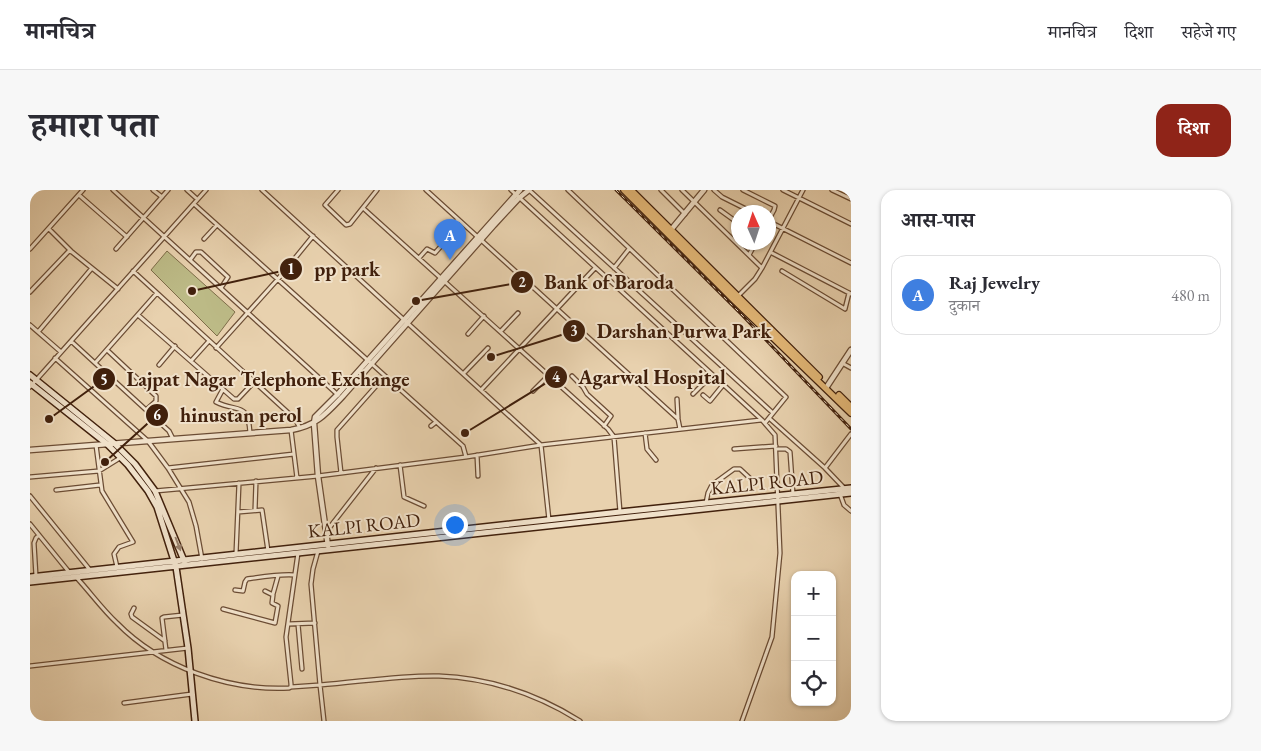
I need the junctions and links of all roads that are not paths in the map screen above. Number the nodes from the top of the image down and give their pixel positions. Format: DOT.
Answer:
graph roads {
  1 [pos="83,190"];
  2 [pos="113,190"];
  3 [pos="153,190"];
  4 [pos="168,190"];
  5 [pos="187,190"];
  6 [pos="206,190"];
  7 [pos="262,190"];
  8 [pos="338,190"];
  9 [pos="377,190"];
  10 [pos="426,190"];
  11 [pos="520,190"];
  12 [pos="529,190"];
  13 [pos="568,190"];
  14 [pos="624,190"];
  15 [pos="631,190"];
  16 [pos="641,190"];
  17 [pos="661,190"];
  18 [pos="682,190"];
  19 [pos="704,190"];
  20 [pos="714,190"];
  21 [pos="743,190"];
  22 [pos="783,190"];
  23 [pos="804,190"];
  24 [pos="832,190"];
  25 [pos="515,194"];
  26 [pos="79,195"];
  27 [pos="634,197"];
  28 [pos="162,198"];
  29 [pos="799,198"];
  30 [pos="198,199"];
  31 [pos="851,200"];
  32 [pos="695,202"];
  33 [pos="194,204"];
  34 [pos="738,205"];
  35 [pos="773,205"];
  36 [pos="364,208"];
  37 [pos="720,210"];
  38 [pos="685,214"];
  39 [pos="143,217"];
  40 [pos="731,218"];
  41 [pos="458,219"];
  42 [pos="776,224"];
  43 [pos="851,224"];
  44 [pos="217,225"];
  45 [pos="783,228"];
  46 [pos="49,229"];
  47 [pos="669,232"];
  48 [pos="314,236"];
  49 [pos="126,237"];
  50 [pos="164,237"];
  51 [pos="204,238"];
  52 [pos="480,238"];
  53 [pos="30,248"];
  54 [pos="116,249"];
  55 [pos="630,249"];
  56 [pos="752,250"];
  57 [pos="71,251"];
  58 [pos="772,252"];
  59 [pos="749,255"];
  60 [pos="419,258"];
  61 [pos="190,260"];
  62 [pos="851,263"];
  63 [pos="92,268"];
  64 [pos="595,268"];
  65 [pos="614,268"];
  66 [pos="762,268"];
  67 [pos="133,271"];
  68 [pos="782,271"];
  69 [pos="278,279"];
  70 [pos="443,280"];
  71 [pos="221,288"];
  72 [pos="118,289"];
  73 [pos="30,292"];
  74 [pos="850,293"];
  75 [pos="157,294"];
  76 [pos="736,298"];
  77 [pos="557,309"];
  78 [pos="248,312"];
  79 [pos="518,313"];
  80 [pos="138,315"];
  81 [pos="484,316"];
  82 [pos="404,320"];
  83 [pos="409,323"];
  84 [pos="30,325"];
  85 [pos="501,331"];
  86 [pos="38,332"];
  87 [pos="468,334"];
  88 [pos="71,341"];
  89 [pos="209,341"];
  90 [pos="175,346"];
  91 [pos="216,348"];
  92 [pos="488,348"];
  93 [pos="519,348"];
  94 [pos="107,350"];
  95 [pos="851,350"];
  96 [pos="61,352"];
  97 [pos="55,358"];
  98 [pos="191,361"];
  99 [pos="369,362"];
  100 [pos="95,363"];
  101 [pos="842,363"];
  102 [pos="159,365"];
  103 [pos="851,368"];
  104 [pos="464,374"];
  105 [pos="549,375"];
  106 [pos="712,375"];
  107 [pos="30,376"];
  108 [pos="385,376"];
  109 [pos="572,376"];
  110 [pos="254,382"];
  111 [pos="32,384"];
  112 [pos="723,385"];
  113 [pos="827,387"];
  114 [pos="224,389"];
  115 [pos="481,390"];
  116 [pos="533,392"];
  117 [pos="693,394"];
  118 [pos="703,395"];
  119 [pos="339,396"];
  120 [pos="677,399"];
  121 [pos="851,407"];
  122 [pos="146,410"];
  123 [pos="773,413"];
  124 [pos="851,413"];
  125 [pos="768,418"];
  126 [pos="678,419"];
  127 [pos="436,422"];
  128 [pos="763,422"];
  129 [pos="314,423"];
  130 [pos="431,426"];
  131 [pos="604,426"];
  132 [pos="300,429"];
  133 [pos="680,429"];
  134 [pos="291,430"];
  135 [pos="250,433"];
  136 [pos="645,433"];
  137 [pos="851,434"];
  138 [pos="614,437"];
  139 [pos="173,439"];
  140 [pos="148,441"];
  141 [pos="114,443"];
  142 [pos="107,444"];
  143 [pos="96,445"];
  144 [pos="541,445"];
  145 [pos="776,448"];
  146 [pos="734,449"];
  147 [pos="30,450"];
  148 [pos="294,454"];
  149 [pos="477,456"];
  150 [pos="466,457"];
  151 [pos="121,458"];
  152 [pos="656,460"];
  153 [pos="400,465"];
  154 [pos="168,468"];
  155 [pos="376,468"];
  156 [pos="826,468"];
  157 [pos="99,471"];
  158 [pos="341,473"];
  159 [pos="318,476"];
  160 [pos="478,476"];
  161 [pos="30,477"];
  162 [pos="297,478"];
  163 [pos="256,481"];
  164 [pos="754,482"];
  165 [pos="239,483"];
  166 [pos="100,484"];
  167 [pos="180,488"];
  168 [pos="56,490"];
  169 [pos="849,490"];
  170 [pos="155,491"];
  171 [pos="794,494"];
  172 [pos="840,494"];
  173 [pos="30,496"];
  174 [pos="778,499"];
  175 [pos="424,506"];
  176 [pos="707,506"];
  177 [pos="255,510"];
  178 [pos="851,511"];
  179 [pos="238,512"];
  180 [pos="620,512"];
  181 [pos="548,520"];
  182 [pos="30,524"];
  183 [pos="325,532"];
  184 [pos="39,535"];
  185 [pos="328,547"];
  186 [pos="318,548"];
  187 [pos="268,551"];
  188 [pos="298,552"];
  189 [pos="236,554"];
  190 [pos="202,560"];
  191 [pos="184,563"];
  192 [pos="176,564"];
  193 [pos="117,567"];
  194 [pos="90,570"];
  195 [pos="69,572"];
  196 [pos="294,575"];
  197 [pos="76,576"];
  198 [pos="278,576"];
  199 [pos="33,577"];
  200 [pos="30,582"];
  201 [pos="235,590"];
  202 [pos="265,591"];
  203 [pos="272,594"];
  204 [pos="134,608"];
  205 [pos="223,609"];
  206 [pos="183,615"];
  207 [pos="315,623"];
  208 [pos="289,624"];
  209 [pos="298,624"];
  210 [pos="165,641"];
  211 [pos="188,648"];
  212 [pos="166,650"];
  213 [pos="153,652"];
  214 [pos="30,666"];
  215 [pos="302,668"];
  216 [pos="190,670"];
  217 [pos="320,685"];
  218 [pos="291,687"];
  219 [pos="192,694"];
  220 [pos="124,703"];
  221 [pos="195,721"];
  222 [pos="324,721"];
  223 [pos="580,721"];
  224 [pos="742,721"];
  1 -- 26 [label="street"];
  2 -- 39 [label="street"];
  3 -- 28 [label="street"];
  4 -- 28 [label="street"];
  5 -- 30 [label="street"];
  6 -- 30 [label="street"];
  7 -- 48 [label="street"];
  8 -- 36 [label="street"];
  9 -- 36 [label="street"];
  10 -- 41 [label="street"];
  11 -- 25 [label="street"];
  12 -- 25 [label="street"];
  12 -- 65 [label="street"];
  13 -- 55 [label="street"];
  14 -- 27 [label="highway"];
  15 -- 27 [label="highway"];
  16 -- 27 [label="street"];
  17 -- 38 [label="street"];
  18 -- 32 [label="street"];
  19 -- 32 [label="street"];
  20 -- 34 [label="street"];
  21 -- 35 [label="street"];
  22 -- 29 [label="street"];
  23 -- 29 [label="street"];
  24 -- 31 [label="street"];
  25 -- 52 [label="street"];
  25 -- 64 [label="street"];
  26 -- 46 [label="street"];
  26 -- 49 [label="street"];
  27 -- 47 [label="highway"];
  28 -- 39 [label="street"];
  29 -- 43 [label="street"];
  29 -- 45 [label="street"];
  30 -- 33 [label="street"];
  32 -- 38 [label="street"];
  32 -- 59 [label="street"];
  33 -- 44 [label="street"];
  33 -- 50 [label="street"];
  36 -- 60 [label="street"];
  37 -- 40 [label="street"];
  38 -- 47 [label="street"];
  39 -- 49 [label="street"];
  39 -- 50 [label="street"];
  41 -- 52 [label="street"];
  41 -- 60 [label="street"];
  42 -- 45 [label="street"];
  44 -- 51 [label="street"];
  44 -- 69 [label="street"];
  45 -- 58 [label="street"];
  45 -- 62 [label="street"];
  46 -- 53 [label="street"];
  46 -- 57 [label="street"];
  47 -- 76 [label="highway"];
  48 -- 69 [label="street"];
  48 -- 82 [label="street"];
  49 -- 54 [label="street"];
  50 -- 61 [label="street"];
  50 -- 67 [label="street"];
  52 -- 70 [label="street"];
  52 -- 77 [label="street"];
  55 -- 65 [label="street"];
  55 -- 123 [label="street"];
  56 -- 59 [label="street"];
  57 -- 63 [label="street"];
  57 -- 73 [label="street"];
  58 -- 66 [label="street"];
  58 -- 74 [label="street"];
  59 -- 66 [label="street"];
  60 -- 70 [label="street"];
  61 -- 71 [label="street"];
  61 -- 71 [label="street"];
  63 -- 72 [label="street"];
  63 -- 86 [label="street"];
  64 -- 77 [label="street"];
  64 -- 106 [label="street"];
  65 -- 123 [label="street"];
  66 -- 76 [label="street"];
  67 -- 72 [label="street"];
  67 -- 75 [label="street"];
  68 -- 74 [label="street"];
  69 -- 78 [label="street"];
  69 -- 99 [label="street"];
  70 -- 81 [label="street"];
  70 -- 82 [label="street"];
  70 -- 83 [label="street"];
  71 -- 78 [label="street"];
  72 -- 88 [label="street"];
  75 -- 80 [label="street"];
  75 -- 89 [label="street"];
  76 -- 113 [label="highway"];
  77 -- 93 [label="street"];
  77 -- 126 [label="street"];
  78 -- 91 [label="street"];
  78 -- 119 [label="street"];
  79 -- 85 [label="street"];
  80 -- 90 [label="street"];
  80 -- 94 [label="street"];
  81 -- 85 [label="street"];
  81 -- 87 [label="street"];
  82 -- 83 [label="street"];
  82 -- 99 [label="street"];
  83 -- 99 [label="street"];
  83 -- 104 [label="street"];
  84 -- 86 [label="street"];
  85 -- 93 [label="street"];
  86 -- 96 [label="street"];
  88 -- 96 [label="street"];
  88 -- 100 [label="street"];
  89 -- 91 [label="street"];
  89 -- 98 [label="street"];
  90 -- 98 [label="street"];
  90 -- 102 [label="street"];
  91 -- 110 [label="street"];
  92 -- 104 [label="street"];
  93 -- 105 [label="street"];
  93 -- 115 [label="street"];
  94 -- 100 [label="street"];
  94 -- 122 [label="street"];
  95 -- 101 [label="street"];
  96 -- 97 [label="street"];
  97 -- 111 [label="street"];
  97 -- 140 [label="street"];
  98 -- 114 [label="street"];
  99 -- 108 [label="street"];
  99 -- 119 [label="street"];
  100 -- 122 [label="street"];
  101 -- 103 [label="street"];
  101 -- 113 [label="street"];
  104 -- 115 [label="street"];
  105 -- 116 [label="street"];
  105 -- 131 [label="street"];
  106 -- 112 [label="street"];
  106 -- 117 [label="street"];
  107 -- 111 [label="main road"];
  108 -- 127 [label="street"];
  108 -- 158 [label="street"];
  109 -- 131 [label="street"];
  110 -- 114 [label="street"];
  110 -- 132 [label="street"];
  111 -- 141 [label="main road"];
  111 -- 142 [label="main road"];
  112 -- 118 [label="street"];
  112 -- 128 [label="street"];
  113 -- 121 [label="highway"];
  113 -- 124 [label="highway"];
  114 -- 135 [label="street"];
  115 -- 144 [label="street"];
  119 -- 129 [label="street"];
  120 -- 126 [label="street"];
  122 -- 139 [label="street"];
  123 -- 125 [label="street"];
  125 -- 128 [label="street"];
  125 -- 156 [label="street"];
  126 -- 133 [label="street"];
  127 -- 130 [label="street"];
  127 -- 150 [label="street"];
  128 -- 133 [label="street"];
  128 -- 145 [label="street"];
  129 -- 132 [label="street"];
  129 -- 159 [label="street"];
  131 -- 138 [label="street"];
  132 -- 134 [label="street"];
  133 -- 136 [label="street"];
  134 -- 135 [label="street"];
  134 -- 148 [label="street"];
  135 -- 139 [label="street"];
  136 -- 138 [label="street"];
  136 -- 152 [label="street"];
  137 -- 156 [label="street"];
  138 -- 144 [label="street"];
  138 -- 180 [label="street"];
  139 -- 140 [label="street"];
  140 -- 141 [label="street"];
  140 -- 154 [label="street"];
  141 -- 142 [label="street"];
  141 -- 170 [label="main road"];
  142 -- 143 [label="street"];
  142 -- 151 [label="main road"];
  143 -- 147 [label="street"];
  143 -- 157 [label="street"];
  144 -- 149 [label="street"];
  144 -- 181 [label="street"];
  145 -- 146 [label="street"];
  145 -- 171 [label="street"];
  145 -- 174 [label="street"];
  148 -- 154 [label="street"];
  148 -- 162 [label="street"];
  149 -- 150 [label="street"];
  149 -- 160 [label="street"];
  150 -- 153 [label="street"];
  151 -- 157 [label="street"];
  151 -- 192 [label="main road"];
  153 -- 155 [label="street"];
  153 -- 175 [label="street"];
  154 -- 167 [label="street"];
  155 -- 158 [label="street"];
  155 -- 183 [label="street"];
  156 -- 169 [label="street"];
  157 -- 161 [label="street"];
  157 -- 166 [label="street"];
  158 -- 159 [label="street"];
  159 -- 162 [label="street"];
  159 -- 183 [label="street"];
  162 -- 163 [label="street"];
  163 -- 165 [label="street"];
  163 -- 177 [label="street"];
  164 -- 176 [label="street"];
  165 -- 167 [label="street"];
  165 -- 179 [label="street"];
  166 -- 168 [label="street"];
  166 -- 193 [label="street"];
  167 -- 170 [label="street"];
  167 -- 190 [label="street"];
  169 -- 171 [label="main road, KALPI ROAD"];
  169 -- 172 [label="main road, KALPI ROAD"];
  170 -- 191 [label="main road, one-way"];
  171 -- 174 [label="main road, KALPI ROAD"];
  172 -- 174 [label="main road, KALPI ROAD"];
  172 -- 178 [label="street"];
  173 -- 194 [label="street"];
  174 -- 176 [label="main road, KALPI ROAD"];
  174 -- 224 [label="street"];
  176 -- 180 [label="main road, KALPI ROAD"];
  176 -- 185 [label="main road, KALPI ROAD"];
  177 -- 179 [label="street"];
  177 -- 187 [label="street"];
  179 -- 189 [label="street"];
  180 -- 181 [label="main road, KALPI ROAD"];
  181 -- 185 [label="main road, KALPI ROAD"];
  182 -- 184 [label="street"];
  183 -- 185 [label="street"];
  184 -- 195 [label="street"];
  184 -- 199 [label="street"];
  185 -- 186 [label="main road, KALPI ROAD"];
  186 -- 187 [label="main road, KALPI ROAD"];
  186 -- 188 [label="main road, KALPI ROAD"];
  186 -- 207 [label="street"];
  187 -- 189 [label="main road, KALPI ROAD"];
  188 -- 190 [label="main road, KALPI ROAD"];
  188 -- 196 [label="street"];
  189 -- 190 [label="main road, KALPI ROAD"];
  190 -- 191 [label="main road, KALPI ROAD"];
  191 -- 192 [label="main road, KALPI ROAD"];
  192 -- 193 [label="main road, KALPI ROAD"];
  192 -- 197 [label="main road, KALPI ROAD"];
  192 -- 206 [label="main road"];
  193 -- 194 [label="main road, KALPI ROAD"];
  194 -- 195 [label="main road, KALPI ROAD"];
  195 -- 199 [label="main road, KALPI ROAD"];
  196 -- 198 [label="street"];
  196 -- 208 [label="street"];
  197 -- 200 [label="main road, KALPI ROAD"];
  197 -- 213 [label="street"];
  198 -- 201 [label="street"];
  198 -- 203 [label="street"];
  202 -- 203 [label="street"];
  203 -- 205 [label="street"];
  204 -- 210 [label="street"];
  206 -- 210 [label="street"];
  206 -- 211 [label="main road"];
  207 -- 209 [label="street"];
  207 -- 217 [label="street"];
  208 -- 209 [label="street"];
  208 -- 218 [label="street"];
  209 -- 215 [label="street"];
  210 -- 212 [label="street"];
  211 -- 212 [label="street"];
  211 -- 216 [label="main road"];
  212 -- 213 [label="street"];
  213 -- 214 [label="street"];
  213 -- 216 [label="street"];
  216 -- 218 [label="street"];
  216 -- 219 [label="main road"];
  217 -- 218 [label="street"];
  217 -- 222 [label="street"];
  217 -- 223 [label="street"];
  219 -- 220 [label="street"];
  219 -- 221 [label="main road"];
}
